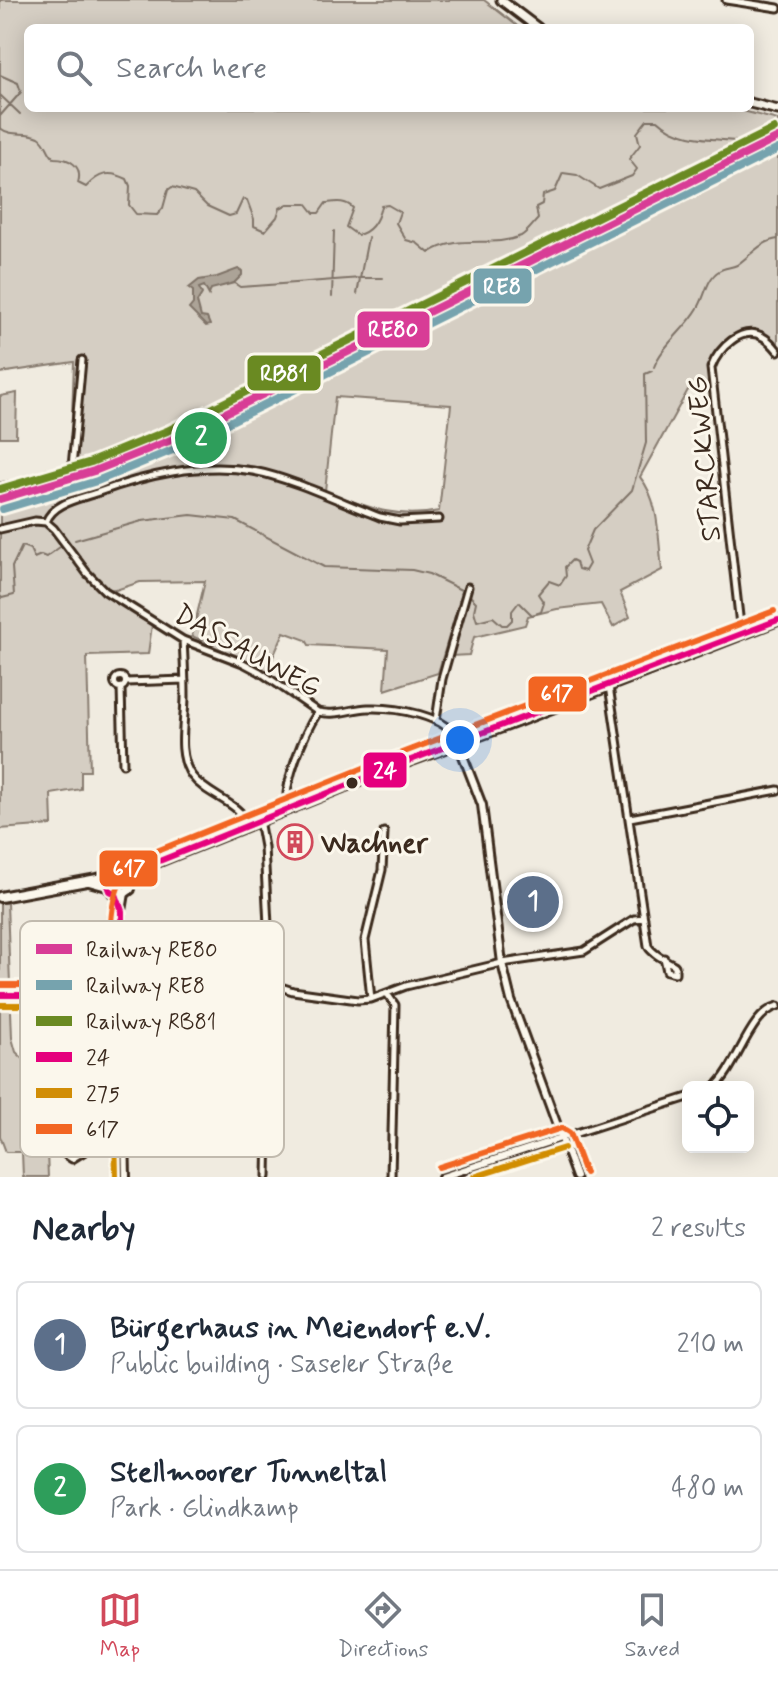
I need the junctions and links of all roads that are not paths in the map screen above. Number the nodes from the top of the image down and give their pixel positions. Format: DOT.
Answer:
graph roads {
  1 [pos="501,0"];
  2 [pos="726,0"];
  3 [pos="744,1"];
  4 [pos="778,8"];
  5 [pos="533,24"];
  6 [pos="754,104"];
  7 [pos="778,110"];
  8 [pos="778,351"];
  9 [pos="82,360"];
  10 [pos="0,487"];
  11 [pos="439,519"];
  12 [pos="46,522"];
  13 [pos="0,529"];
  14 [pos="468,587"];
  15 [pos="778,620"];
  16 [pos="741,634"];
  17 [pos="183,640"];
  18 [pos="185,680"];
  19 [pos="609,685"];
  20 [pos="318,712"];
  21 [pos="436,720"];
  22 [pos="458,743"];
  23 [pos="123,764"];
  24 [pos="778,790"];
  25 [pos="287,810"];
  26 [pos="630,818"];
  27 [pos="259,820"];
  28 [pos="248,824"];
  29 [pos="384,832"];
  30 [pos="129,876"];
  31 [pos="108,881"];
  32 [pos="121,894"];
  33 [pos="0,897"];
  34 [pos="644,918"];
  35 [pos="122,921"];
  36 [pos="268,921"];
  37 [pos="664,958"];
  38 [pos="502,963"];
  39 [pos="284,988"];
  40 [pos="388,995"];
  41 [pos="371,999"];
  42 [pos="778,1006"];
  43 [pos="720,1081"];
  44 [pos="682,1099"];
  45 [pos="561,1138"];
  46 [pos="267,1157"];
  47 [pos="267,1177"];
  48 [pos="391,1177"];
  49 [pos="442,1177"];
  50 [pos="576,1177"];
  1 -- 5 [label="main road"];
  2 -- 3 [label="street"];
  3 -- 4 [label="street"];
  6 -- 7 [label="main road"];
  8 -- 16 [label="street, STARCKWEG"];
  9 -- 10 [label="street"];
  11 -- 12 [label="street"];
  12 -- 13 [label="street"];
  12 -- 17 [label="street, DASSAUWEG"];
  14 -- 21 [label="street"];
  15 -- 16 [label="main road"];
  16 -- 19 [label="main road"];
  17 -- 18 [label="street"];
  17 -- 20 [label="street, DASSAUWEG"];
  18 -- 23 [label="street"];
  18 -- 28 [label="street"];
  19 -- 22 [label="main road"];
  19 -- 26 [label="street"];
  20 -- 21 [label="street, DASSAUWEG"];
  20 -- 25 [label="street"];
  21 -- 22 [label="street"];
  22 -- 25 [label="main road"];
  22 -- 38 [label="street"];
  24 -- 26 [label="street"];
  25 -- 27 [label="main road"];
  26 -- 34 [label="street"];
  27 -- 28 [label="main road"];
  27 -- 36 [label="street"];
  28 -- 30 [label="main road"];
  29 -- 41 [label="street"];
  30 -- 31 [label="main road"];
  30 -- 32 [label="main road"];
  31 -- 32 [label="main road"];
  31 -- 33 [label="main road"];
  32 -- 35 [label="street"];
  34 -- 37 [label="street"];
  34 -- 38 [label="street"];
  38 -- 40 [label="street"];
  38 -- 45 [label="street"];
  39 -- 41 [label="street"];
  40 -- 41 [label="street"];
  40 -- 48 [label="street"];
  42 -- 43 [label="street"];
  44 -- 45 [label="street"];
  45 -- 49 [label="street"];
  45 -- 50 [label="street"];
  46 -- 47 [label="street"];
}
